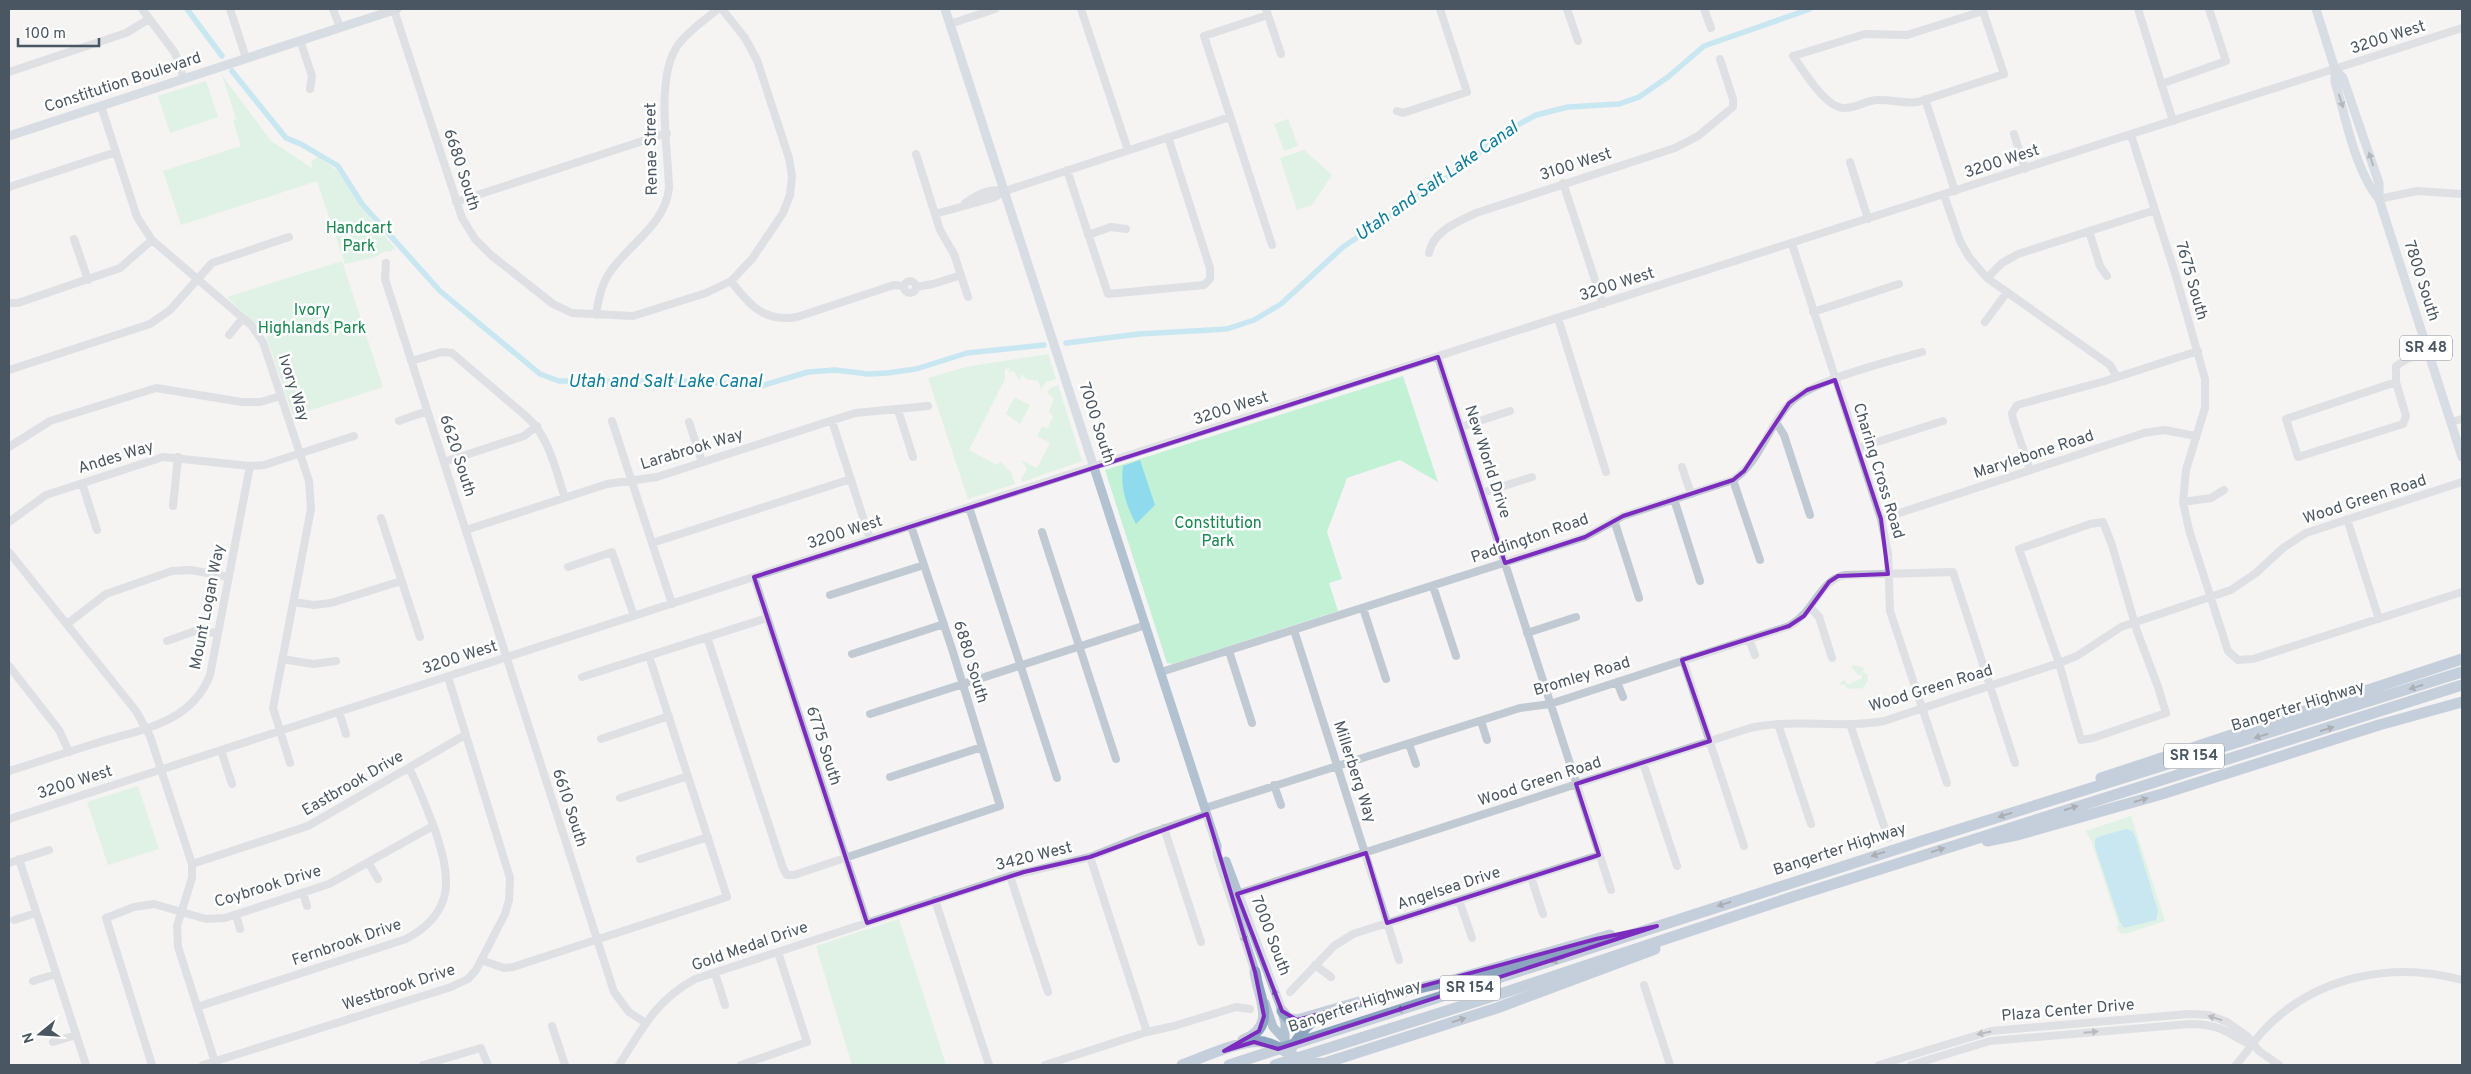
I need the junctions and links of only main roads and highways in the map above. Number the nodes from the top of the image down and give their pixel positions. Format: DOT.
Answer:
graph roads {
  1 [pos="395,9"];
  2 [pos="945,9"];
  3 [pos="2316,9"];
  4 [pos="9,136"];
  5 [pos="2462,457"];
  6 [pos="2462,659"];
  7 [pos="2462,672"];
  8 [pos="2462,685"];
  9 [pos="2459,702"];
  10 [pos="2037,805"];
  11 [pos="1958,844"];
  12 [pos="1217,846"];
  13 [pos="1792,897"];
  14 [pos="1657,926"];
  15 [pos="1255,972"];
  16 [pos="1282,1011"];
  17 [pos="1326,1013"];
  18 [pos="1284,1039"];
  19 [pos="1224,1051"];
  20 [pos="1291,1060"];
  21 [pos="1326,1063"];
  22 [pos="1182,1065"];
  23 [pos="1229,1065"];
  24 [pos="1275,1065"];
  25 [pos="1283,1065"];
  1 -- 4 [label="main road, Constitution Boulevard"];
  2 -- 12 [label="main road, 7000 South"];
  3 -- 5 [label="main road, 7800 South / SR 48"];
  6 -- 10 [label="highway"];
  7 -- 10 [label="highway, Bangerter Highway / SR 154, one-way"];
  11 -- 8 [label="highway, Bangerter Highway / SR 154, one-way"];
  11 -- 9 [label="highway, one-way"];
  10 -- 14 [label="highway, Bangerter Highway / SR 154, one-way"];
  13 -- 11 [label="highway, Bangerter Highway / SR 154, one-way"];
  12 -- 15 [label="main road, 7000 South, one-way"];
  16 -- 12 [label="main road, 7000 South, one-way"];
  21 -- 13 [label="highway, one-way"];
  13 -- 24 [label="highway, Bangerter Highway / SR 154"];
  14 -- 17 [label="highway"];
  14 -- 23 [label="highway, Bangerter Highway / SR 154, one-way"];
  15 -- 18 [label="main road, 7000 South"];
  15 -- 19 [label="highway"];
  16 -- 17 [label="highway"];
  16 -- 18 [label="main road, 7000 South"];
  17 -- 20 [label="highway"];
  18 -- 20 [label="main road, 7000 South"];
  19 -- 20 [label="highway"];
  19 -- 22 [label="highway"];
  20 -- 21 [label="highway"];
  20 -- 25 [label="highway"];
}
